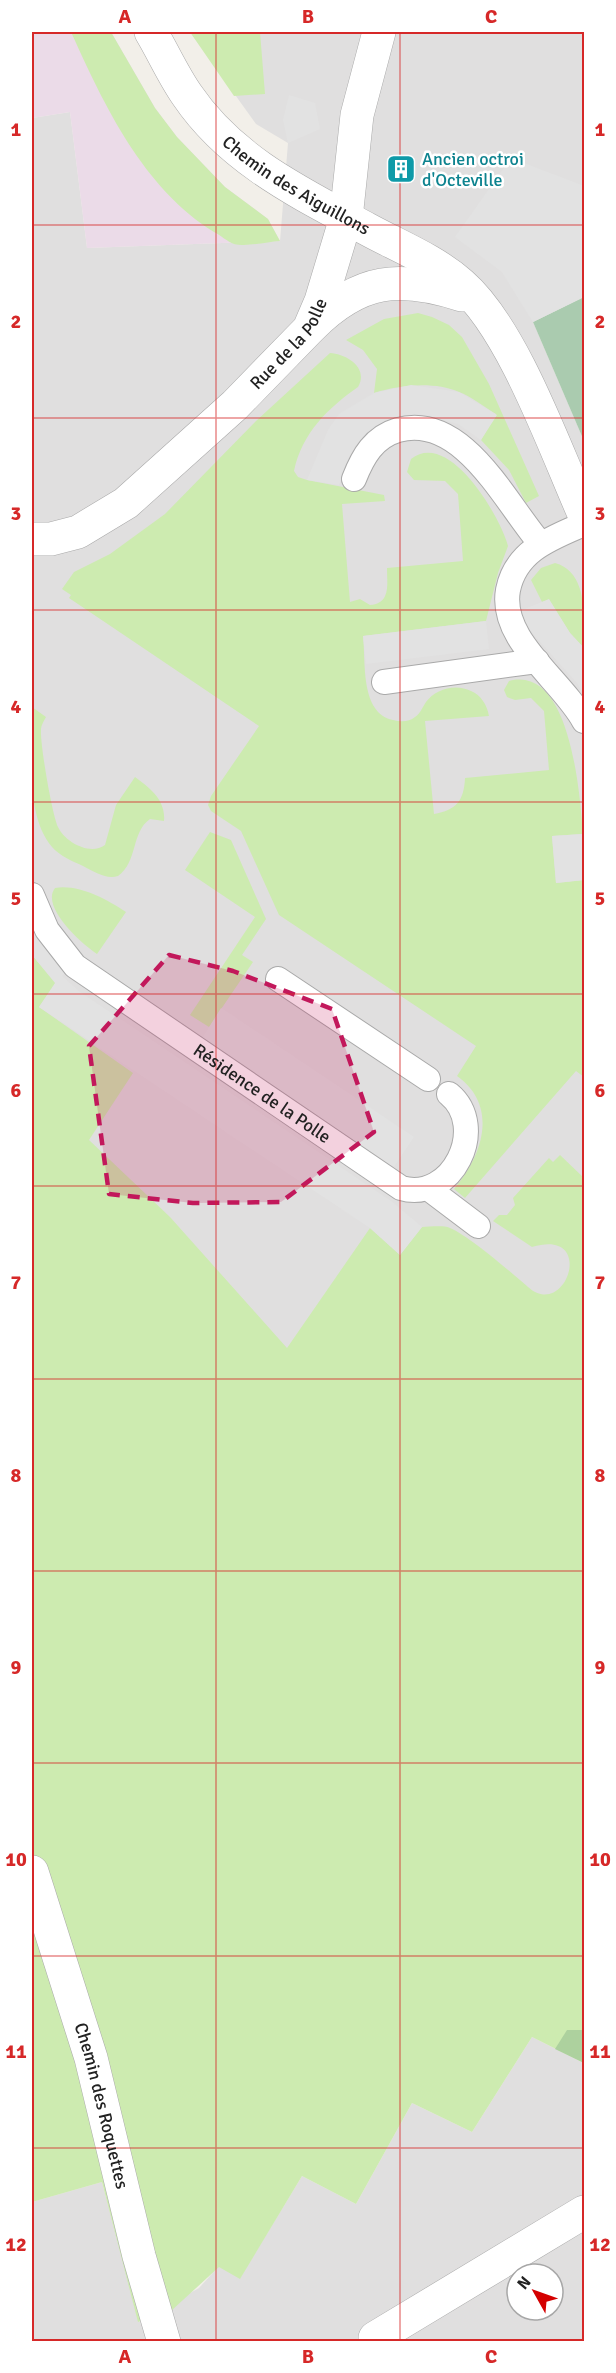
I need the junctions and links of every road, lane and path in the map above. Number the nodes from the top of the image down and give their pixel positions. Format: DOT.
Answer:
graph roads {
  1 [pos="152,32"];
  2 [pos="379,32"];
  3 [pos="346,218"];
  4 [pos="478,301"];
  5 [pos="309,329"];
  6 [pos="354,479"];
  7 [pos="585,514"];
  8 [pos="585,524"];
  9 [pos="32,539"];
  10 [pos="540,543"];
  11 [pos="537,661"];
  12 [pos="384,682"];
  13 [pos="585,721"];
  14 [pos="32,895"];
  15 [pos="278,979"];
  16 [pos="428,1079"];
  17 [pos="449,1094"];
  18 [pos="429,1189"];
  19 [pos="478,1226"];
  20 [pos="32,1872"];
  21 [pos="585,2212"];
  22 [pos="375,2338"];
  23 [pos="164,2342"];
  1 -- 3 [label="street, Chemin des Aiguillons"];
  2 -- 3 [label="street, Rue de la Polle"];
  3 -- 4 [label="street, Chemin des Aiguillons"];
  3 -- 5 [label="street, Rue de la Polle"];
  4 -- 5 [label="street"];
  4 -- 7 [label="street, Chemin des Aiguillons"];
  5 -- 9 [label="street, Rue de la Polle"];
  6 -- 10 [label="lane"];
  8 -- 10 [label="lane"];
  10 -- 11 [label="lane"];
  11 -- 12 [label="lane"];
  11 -- 13 [label="lane"];
  14 -- 18 [label="lane, Résidence de la Polle"];
  15 -- 16 [label="lane"];
  17 -- 18 [label="lane"];
  18 -- 19 [label="lane"];
  20 -- 23 [label="street, Chemin des Roquettes"];
  21 -- 22 [label="street"];
}
